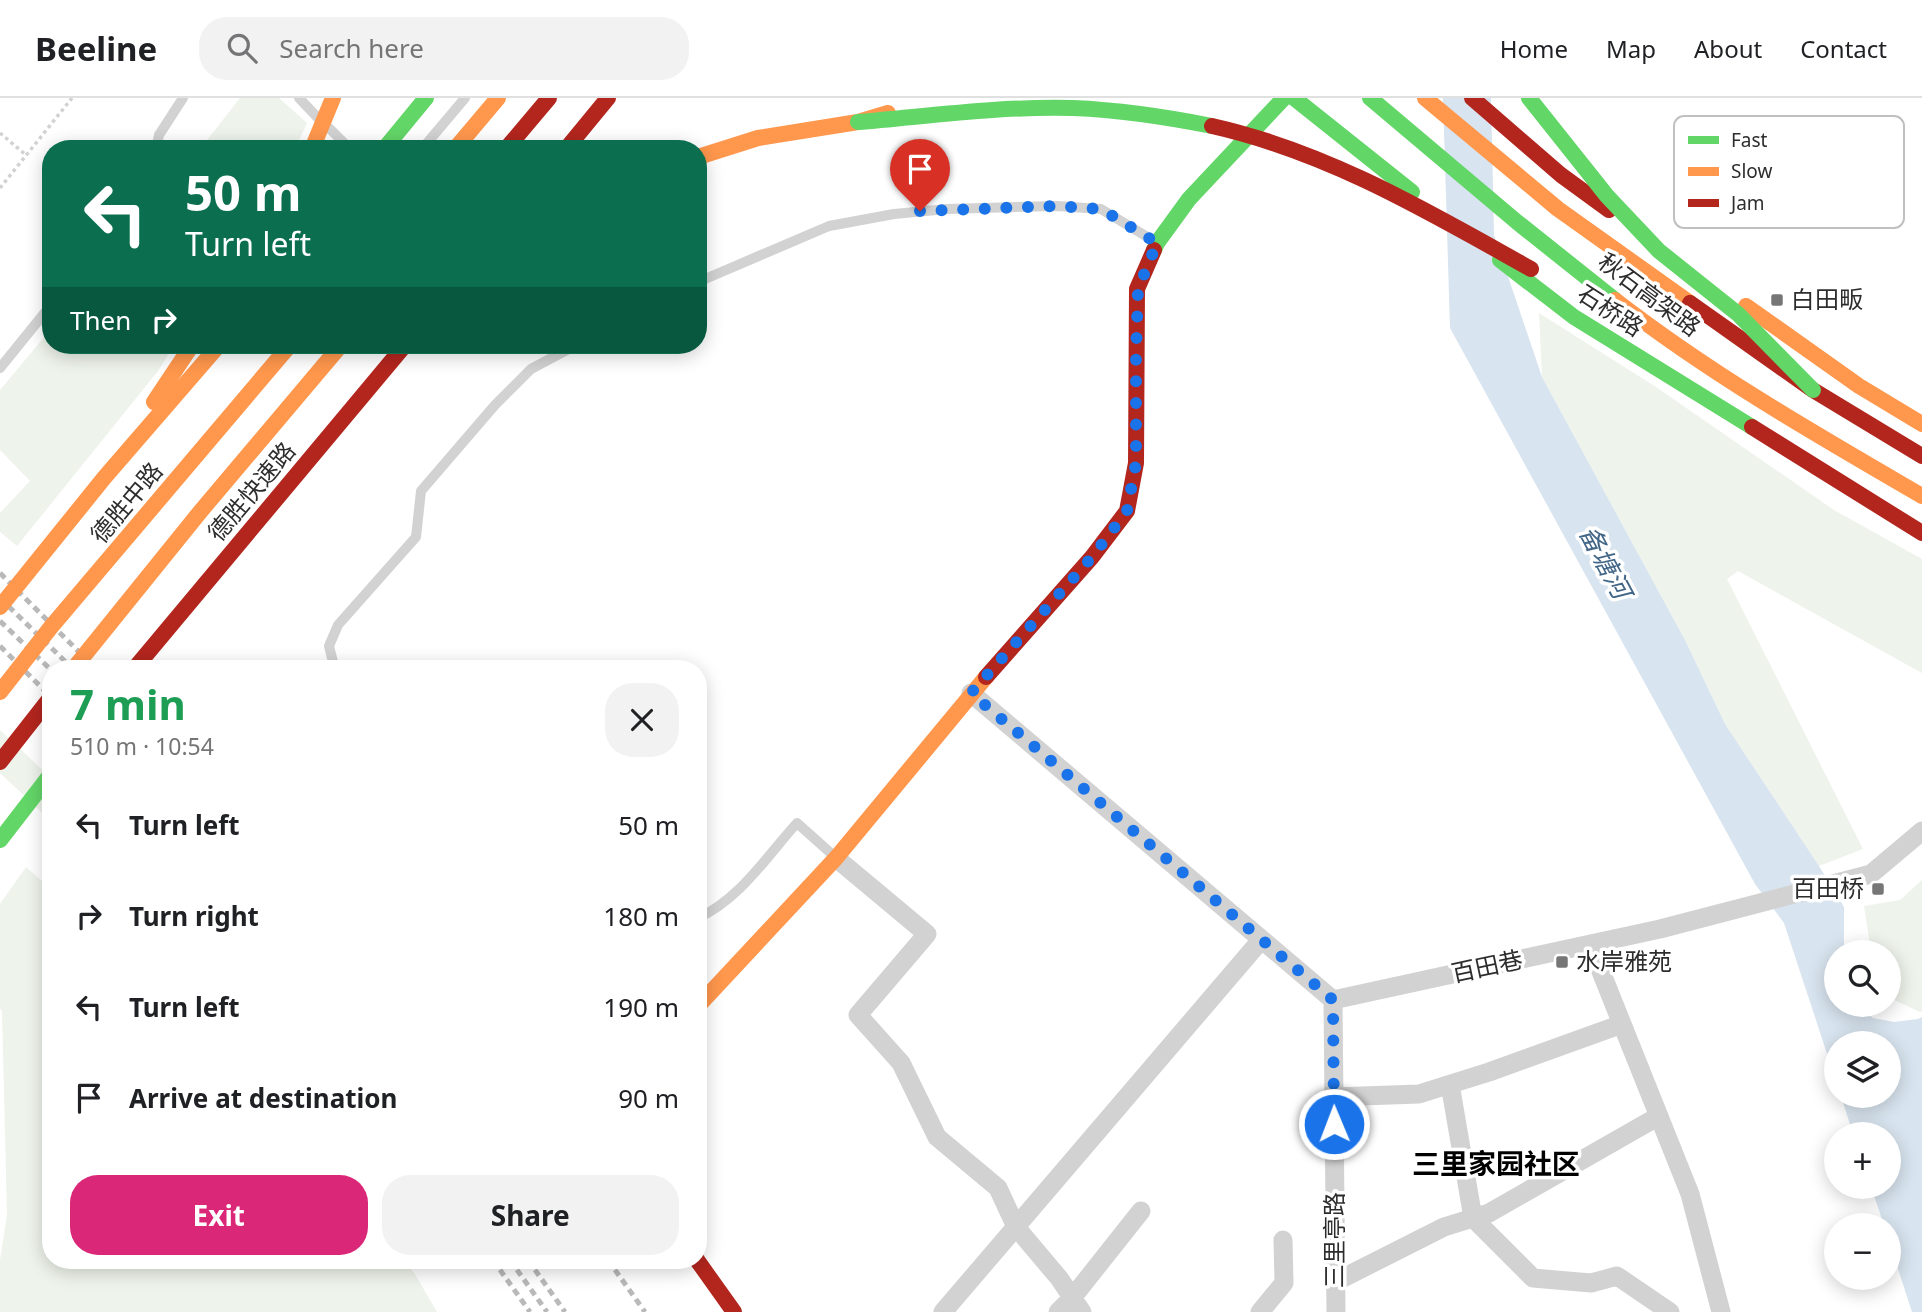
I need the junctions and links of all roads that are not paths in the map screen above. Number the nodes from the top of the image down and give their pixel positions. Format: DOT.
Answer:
graph roads {
  1 [pos="183,98"];
  2 [pos="299,98"];
  3 [pos="333,98"];
  4 [pos="426,98"];
  5 [pos="465,98"];
  6 [pos="498,98"];
  7 [pos="549,98"];
  8 [pos="608,98"];
  9 [pos="1284,98"];
  10 [pos="1294,98"];
  11 [pos="1357,98"];
  12 [pos="1370,98"];
  13 [pos="1425,98"];
  14 [pos="1472,98"];
  15 [pos="1529,98"];
  16 [pos="932,100"];
  17 [pos="1394,118"];
  18 [pos="858,122"];
  19 [pos="158,140"];
  20 [pos="316,140"];
  21 [pos="341,140"];
  22 [pos="391,140"];
  23 [pos="430,140"];
  24 [pos="463,140"];
  25 [pos="514,140"];
  26 [pos="573,140"];
  27 [pos="707,154"];
  28 [pos="1157,243"];
  29 [pos="707,278"];
  30 [pos="1554,281"];
  31 [pos="1588,299"];
  32 [pos="42,316"];
  33 [pos="1668,340"];
  34 [pos="186,354"];
  35 [pos="211,354"];
  36 [pos="282,354"];
  37 [pos="333,354"];
  38 [pos="397,354"];
  39 [pos="405,354"];
  40 [pos="555,354"];
  41 [pos="0,368"];
  42 [pos="379,376"];
  43 [pos="1813,390"];
  44 [pos="1922,424"];
  45 [pos="1922,456"];
  46 [pos="104,478"];
  47 [pos="1922,496"];
  48 [pos="1922,533"];
  49 [pos="0,607"];
  50 [pos="80,660"];
  51 [pos="142,660"];
  52 [pos="332,660"];
  53 [pos="0,692"];
  54 [pos="971,693"];
  55 [pos="42,709"];
  56 [pos="0,762"];
  57 [pos="42,786"];
  58 [pos="1920,837"];
  59 [pos="0,840"];
  60 [pos="836,858"];
  61 [pos="707,915"];
  62 [pos="1261,940"];
  63 [pos="1590,944"];
  64 [pos="707,996"];
  65 [pos="1333,1000"];
  66 [pos="1622,1024"];
  67 [pos="1450,1084"];
  68 [pos="1334,1097"];
  69 [pos="1658,1116"];
  70 [pos="1140,1210"];
  71 [pos="1473,1218"];
  72 [pos="1016,1227"];
  73 [pos="1283,1240"];
  74 [pos="703,1269"];
  75 [pos="1335,1282"];
  76 [pos="1077,1305"];
  77 [pos="734,1312"];
  78 [pos="943,1312"];
  79 [pos="1058,1312"];
  80 [pos="1260,1312"];
  81 [pos="1336,1312"];
  82 [pos="1670,1312"];
  83 [pos="1721,1312"];
  1 -- 19 [label="lane"];
  2 -- 21 [label="lane"];
  3 -- 20 [label="main road, bridge"];
  4 -- 22 [label="main road"];
  5 -- 23 [label="lane"];
  6 -- 24 [label="main road"];
  7 -- 25 [label="main road"];
  8 -- 26 [label="main road"];
  9 -- 28 [label="main road"];
  10 -- 48 [label="main road, 石桥路, bridge"];
  11 -- 17 [label="main road"];
  12 -- 17 [label="main road, 秋石高架路"];
  13 -- 43 [label="main road, 秋石高架路, bridge"];
  14 -- 44 [label="main road"];
  15 -- 43 [label="main road, bridge"];
  16 -- 18 [label="main road, bridge"];
  17 -- 33 [label="main road, 秋石高架路"];
  18 -- 27 [label="main road"];
  18 -- 30 [label="main road, bridge"];
  28 -- 29 [label="lane"];
  28 -- 54 [label="main road"];
  31 -- 33 [label="main road"];
  32 -- 41 [label="lane"];
  33 -- 47 [label="main road, 秋石高架路"];
  34 -- 46 [label="main road, bridge"];
  35 -- 46 [label="main road, bridge"];
  36 -- 53 [label="main road, 德胜中路, bridge"];
  37 -- 50 [label="main road, bridge"];
  38 -- 42 [label="main road, 德胜快速路"];
  39 -- 42 [label="main road"];
  40 -- 52 [label="lane"];
  42 -- 51 [label="main road, 德胜快速路"];
  43 -- 45 [label="main road, 秋石高架路"];
  46 -- 49 [label="main road, bridge"];
  54 -- 60 [label="main road"];
  54 -- 62 [label="street"];
  55 -- 56 [label="main road"];
  57 -- 59 [label="main road"];
  58 -- 63 [label="street, 百田巷"];
  60 -- 61 [label="lane"];
  60 -- 64 [label="main road"];
  60 -- 72 [label="street"];
  62 -- 65 [label="street"];
  62 -- 72 [label="street"];
  63 -- 65 [label="street, 百田巷"];
  63 -- 66 [label="street"];
  65 -- 68 [label="street, 三里亭路"];
  66 -- 67 [label="street"];
  66 -- 69 [label="street"];
  67 -- 68 [label="street"];
  67 -- 71 [label="street"];
  68 -- 75 [label="street, 三里亭路"];
  69 -- 71 [label="street"];
  69 -- 83 [label="street"];
  70 -- 76 [label="street"];
  71 -- 75 [label="street"];
  71 -- 82 [label="street"];
  72 -- 76 [label="street"];
  72 -- 78 [label="street"];
  73 -- 80 [label="street"];
  74 -- 77 [label="main road"];
  75 -- 81 [label="street, 三里亭路"];
  76 -- 79 [label="street"];
}
